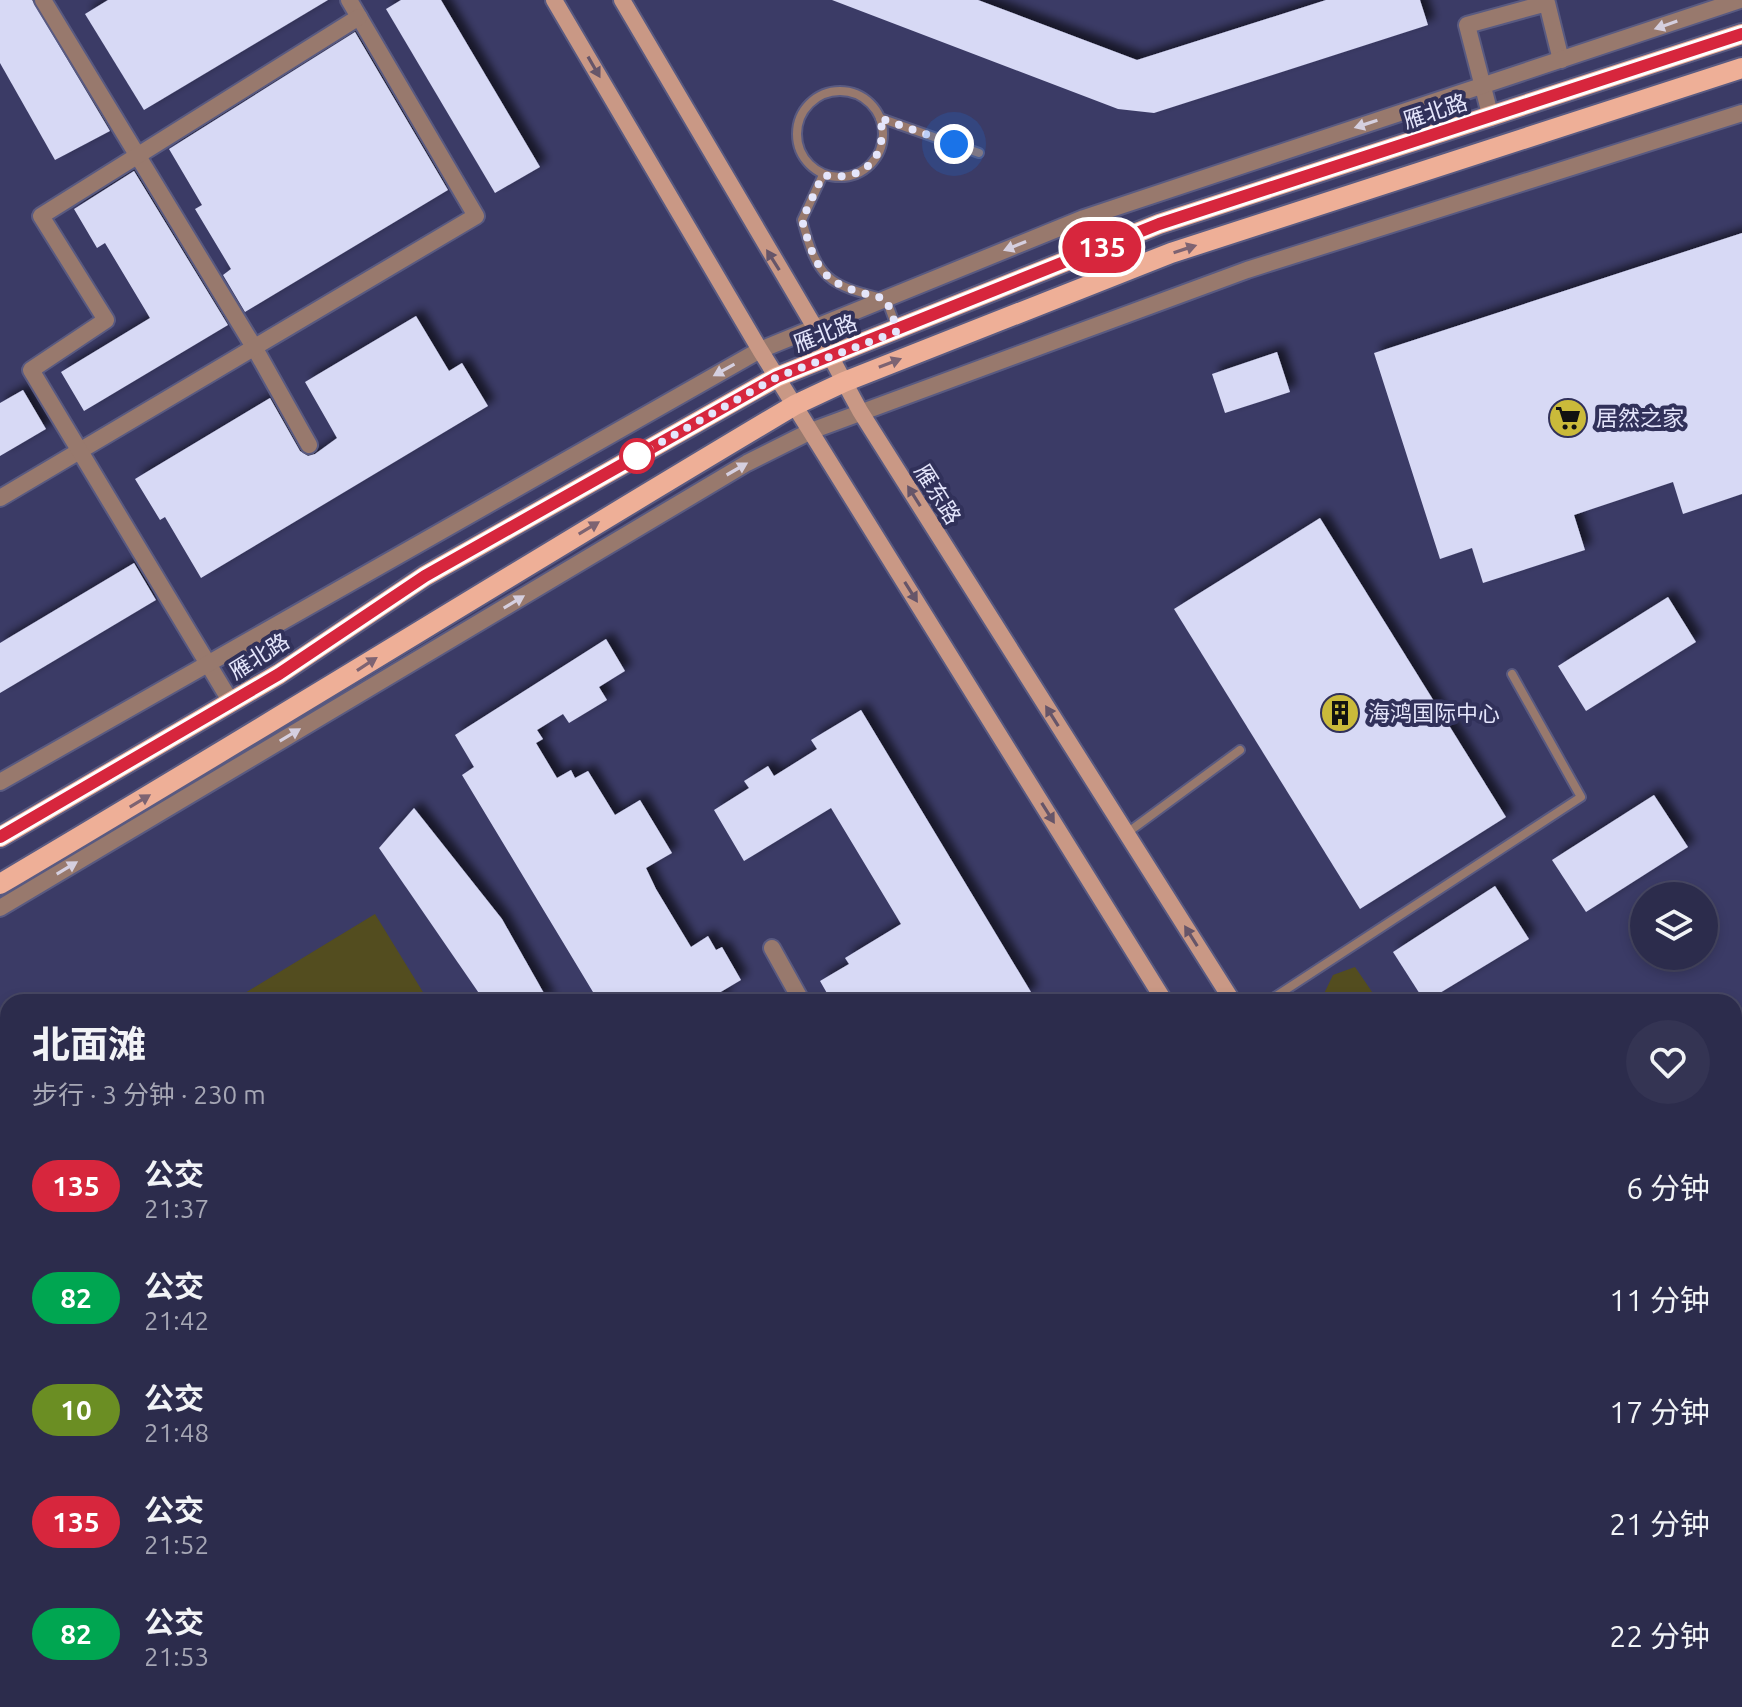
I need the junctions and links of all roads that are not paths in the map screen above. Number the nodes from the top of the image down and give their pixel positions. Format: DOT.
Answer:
graph roads {
  1 [pos="43,0"];
  2 [pos="349,0"];
  3 [pos="554,0"];
  4 [pos="622,0"];
  5 [pos="1740,0"];
  6 [pos="359,17"];
  7 [pos="1742,34"];
  8 [pos="1561,60"];
  9 [pos="1742,68"];
  10 [pos="1482,86"];
  11 [pos="1742,113"];
  12 [pos="880,118"];
  13 [pos="1491,118"];
  14 [pos="979,153"];
  15 [pos="138,155"];
  16 [pos="823,175"];
  17 [pos="886,299"];
  18 [pos="814,326"];
  19 [pos="898,331"];
  20 [pos="254,347"];
  21 [pos="760,350"];
  22 [pos="830,356"];
  23 [pos="777,377"];
  24 [pos="844,382"];
  25 [pos="795,405"];
  26 [pos="860,411"];
  27 [pos="811,431"];
  28 [pos="309,445"];
  29 [pos="80,451"];
  30 [pos="0,498"];
  31 [pos="208,663"];
  32 [pos="1512,674"];
  33 [pos="231,702"];
  34 [pos="1240,750"];
  35 [pos="0,782"];
  36 [pos="1126,833"];
  37 [pos="0,837"];
  38 [pos="0,884"];
  39 [pos="0,908"];
  40 [pos="772,948"];
  41 [pos="798,994"];
  42 [pos="1160,994"];
  43 [pos="1228,994"];
  44 [pos="1279,994"];
  1 -- 15 [label="street"];
  2 -- 6 [label="street"];
  3 -- 21 [label="main road, one-way"];
  18 -- 4 [label="main road, 雁东路, one-way"];
  5 -- 8 [label="street, one-way"];
  6 -- 15 [label="street"];
  6 -- 20 [label="street"];
  7 -- 13 [label="main road, 雁北路"];
  8 -- 10 [label="street"];
  8 -- 10 [label="street"];
  24 -- 9 [label="main road, one-way"];
  10 -- 13 [label="street"];
  10 -- 17 [label="street, one-way"];
  11 -- 26 [label="street"];
  12 -- 14 [label="lane"];
  12 -- 16 [label="lane"];
  12 -- 16 [label="lane"];
  13 -- 19 [label="main road, 雁北路"];
  15 -- 20 [label="street"];
  15 -- 29 [label="street"];
  16 -- 17 [label="lane"];
  17 -- 18 [label="street"];
  17 -- 19 [label="lane"];
  18 -- 21 [label="street"];
  18 -- 22 [label="main road, 雁东路"];
  19 -- 22 [label="main road, 雁北路"];
  20 -- 28 [label="street"];
  20 -- 29 [label="street"];
  21 -- 23 [label="main road"];
  21 -- 31 [label="street, one-way"];
  22 -- 23 [label="main road, 雁北路"];
  22 -- 24 [label="main road, 雁东路"];
  23 -- 25 [label="main road"];
  23 -- 33 [label="main road, 雁北路"];
  24 -- 25 [label="main road"];
  24 -- 26 [label="main road, 雁东路"];
  25 -- 27 [label="main road"];
  38 -- 25 [label="main road, one-way"];
  26 -- 27 [label="street"];
  36 -- 26 [label="main road, 雁东路, one-way"];
  39 -- 27 [label="street, one-way"];
  27 -- 42 [label="main road, one-way"];
  29 -- 30 [label="street"];
  29 -- 31 [label="street"];
  31 -- 33 [label="street"];
  31 -- 35 [label="street"];
  32 -- 44 [label="lane"];
  33 -- 37 [label="main road, 雁北路"];
  34 -- 36 [label="lane"];
  43 -- 36 [label="main road, 雁东路, one-way"];
  40 -- 41 [label="street"];
}
